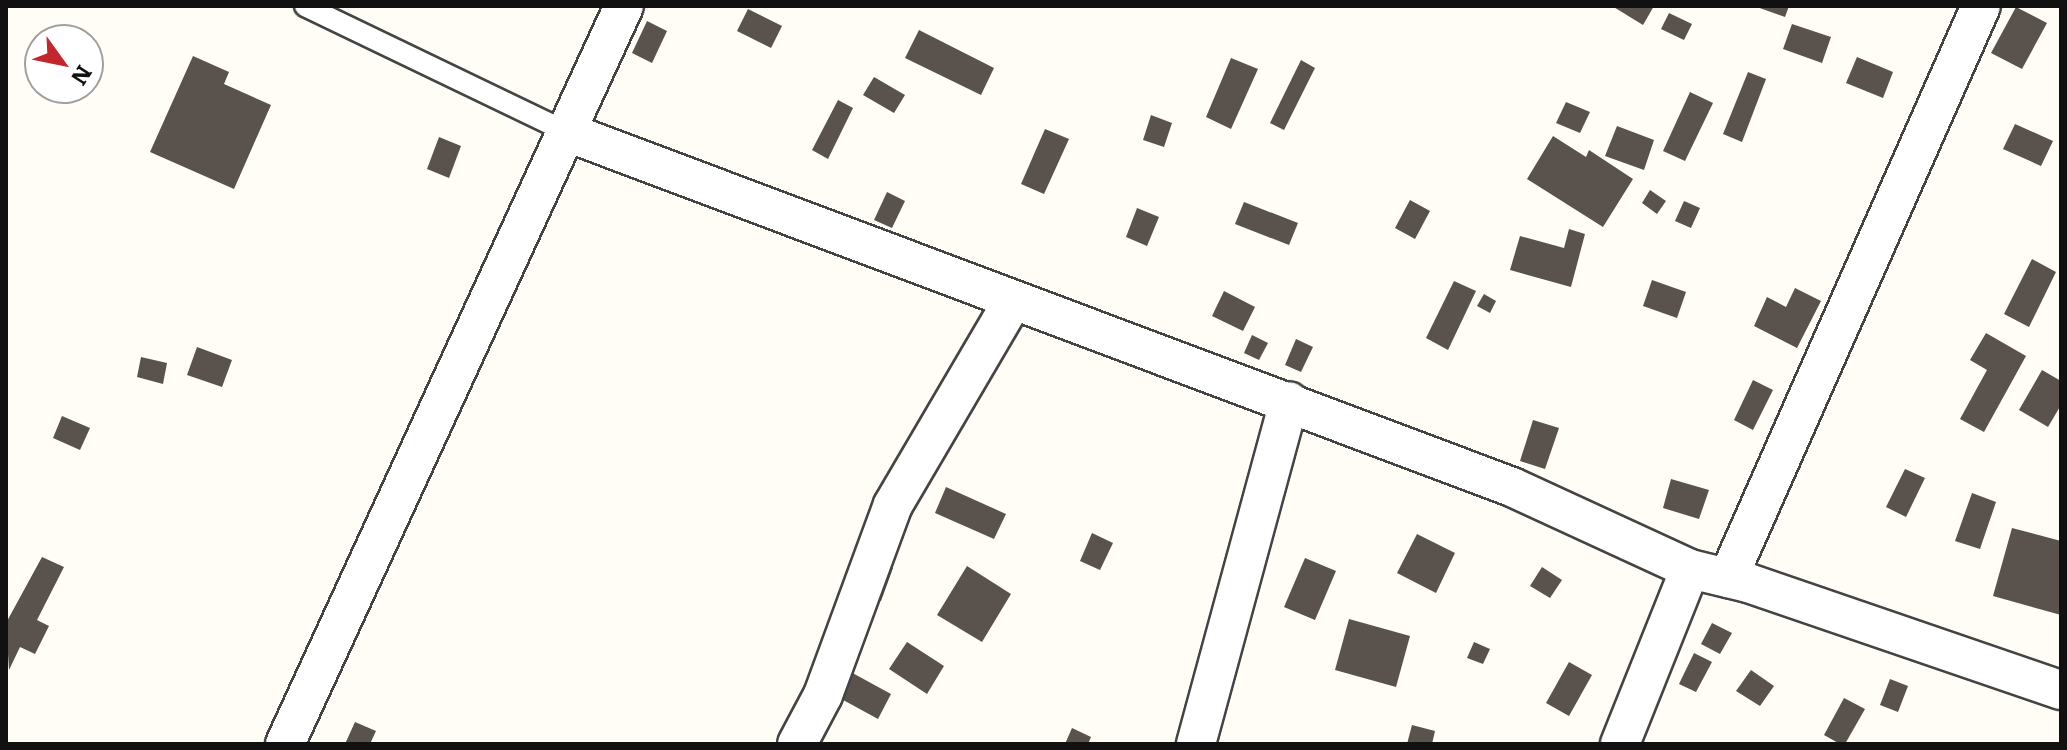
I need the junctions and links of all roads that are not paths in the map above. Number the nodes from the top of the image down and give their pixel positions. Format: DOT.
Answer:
graph roads {
  1 [pos="305,6"];
  2 [pos="624,6"];
  3 [pos="1981,6"];
  4 [pos="567,132"];
  5 [pos="1012,302"];
  6 [pos="1289,401"];
  7 [pos="1690,569"];
  8 [pos="1728,578"];
  9 [pos="2061,690"];
  10 [pos="285,744"];
  11 [pos="797,744"];
  12 [pos="1196,744"];
  13 [pos="1620,744"];
  1 -- 4 [label="lane"];
  2 -- 4 [label="street"];
  3 -- 8 [label="street"];
  4 -- 5 [label="street"];
  4 -- 10 [label="street"];
  5 -- 6 [label="street"];
  5 -- 11 [label="street"];
  6 -- 7 [label="street"];
  6 -- 12 [label="street"];
  7 -- 8 [label="street"];
  7 -- 13 [label="street"];
  8 -- 9 [label="street"];
}
